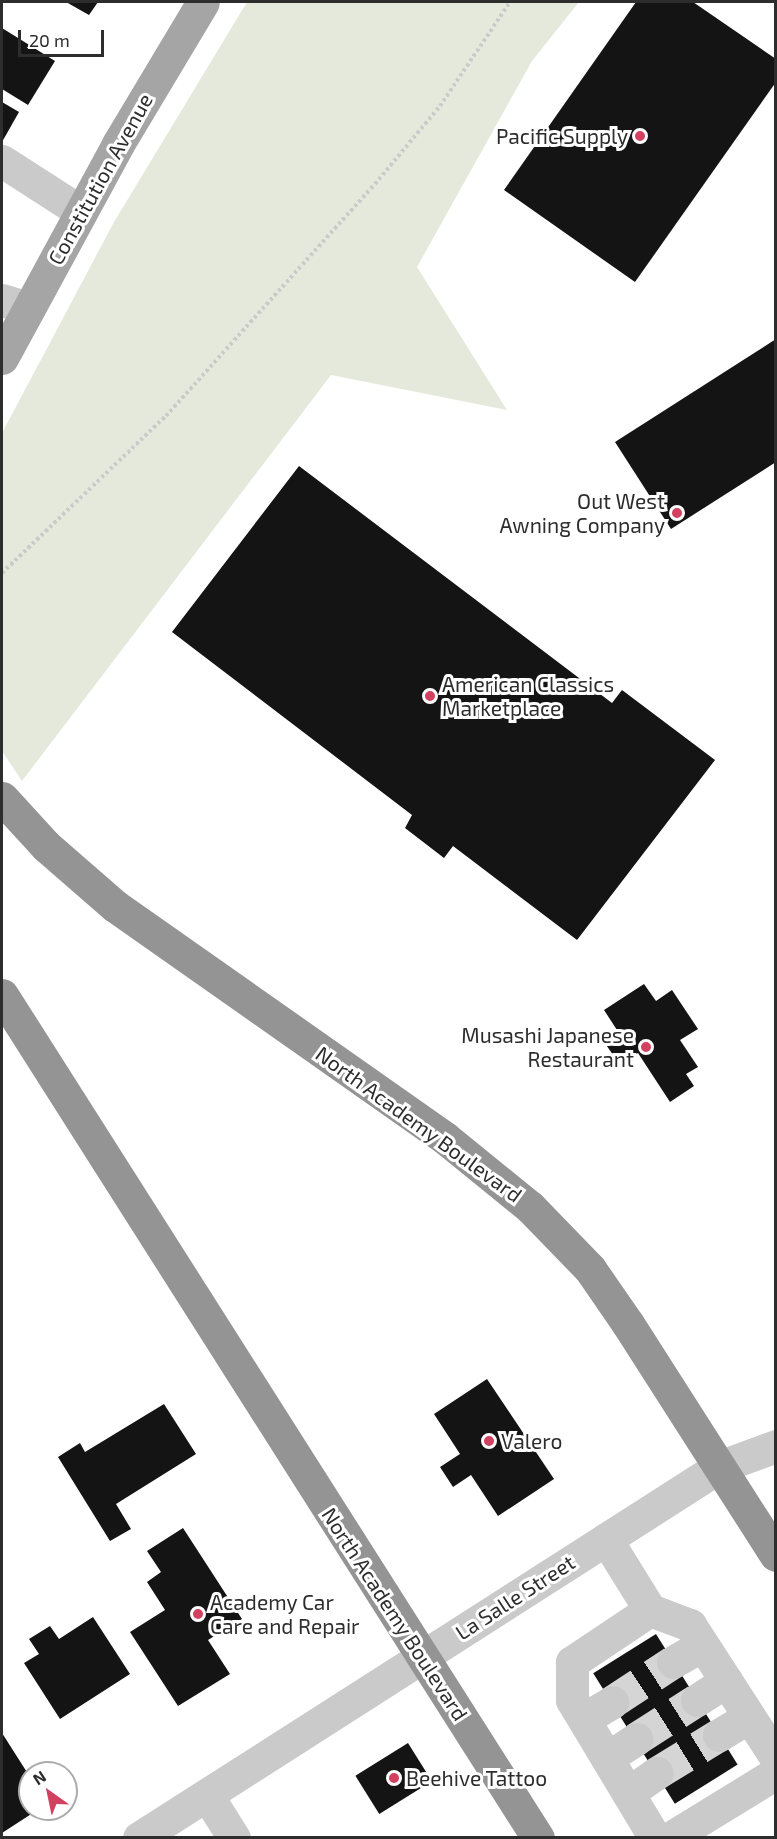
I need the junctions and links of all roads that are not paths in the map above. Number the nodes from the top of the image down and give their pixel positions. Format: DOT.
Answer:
graph roads {
  1 [pos="203,2"];
  2 [pos="2,161"];
  3 [pos="81,212"];
  4 [pos="15,304"];
  5 [pos="2,358"];
  6 [pos="2,798"];
  7 [pos="2,995"];
  8 [pos="776,1446"];
  9 [pos="719,1467"];
  10 [pos="606,1539"];
  11 [pos="776,1555"];
  12 [pos="650,1610"];
  13 [pos="703,1645"];
  14 [pos="423,1657"];
  15 [pos="673,1662"];
  16 [pos="726,1681"];
  17 [pos="697,1700"];
  18 [pos="612,1702"];
  19 [pos="749,1717"];
  20 [pos="584,1719"];
  21 [pos="719,1735"];
  22 [pos="636,1739"];
  23 [pos="607,1758"];
  24 [pos="776,1758"];
  25 [pos="657,1773"];
  26 [pos="776,1773"];
  27 [pos="628,1793"];
  28 [pos="207,1795"];
  29 [pos="139,1838"];
  30 [pos="234,1838"];
  31 [pos="538,1838"];
  32 [pos="655,1838"];
  33 [pos="670,1838"];
  1 -- 3 [label="main road, Constitution Avenue"];
  2 -- 3 [label="street"];
  3 -- 4 [label="main road, Constitution Avenue"];
  4 -- 5 [label="main road, Constitution Avenue"];
  6 -- 9 [label="highway, North Academy Boulevard"];
  7 -- 14 [label="highway, North Academy Boulevard"];
  8 -- 9 [label="street, La Salle Street"];
  9 -- 10 [label="street, La Salle Street"];
  9 -- 11 [label="highway, North Academy Boulevard"];
  10 -- 12 [label="street"];
  10 -- 14 [label="street, La Salle Street"];
  12 -- 13 [label="street"];
  12 -- 20 [label="street"];
  13 -- 15 [label="street"];
  13 -- 16 [label="street"];
  14 -- 28 [label="street, La Salle Street"];
  14 -- 31 [label="highway, North Academy Boulevard"];
  16 -- 17 [label="street"];
  16 -- 19 [label="street"];
  18 -- 20 [label="street"];
  19 -- 21 [label="street"];
  19 -- 24 [label="street"];
  20 -- 23 [label="street"];
  22 -- 23 [label="street"];
  23 -- 27 [label="street"];
  25 -- 27 [label="street"];
  26 -- 33 [label="street"];
  27 -- 32 [label="street"];
  28 -- 29 [label="street, La Salle Street"];
  28 -- 30 [label="street"];
}
